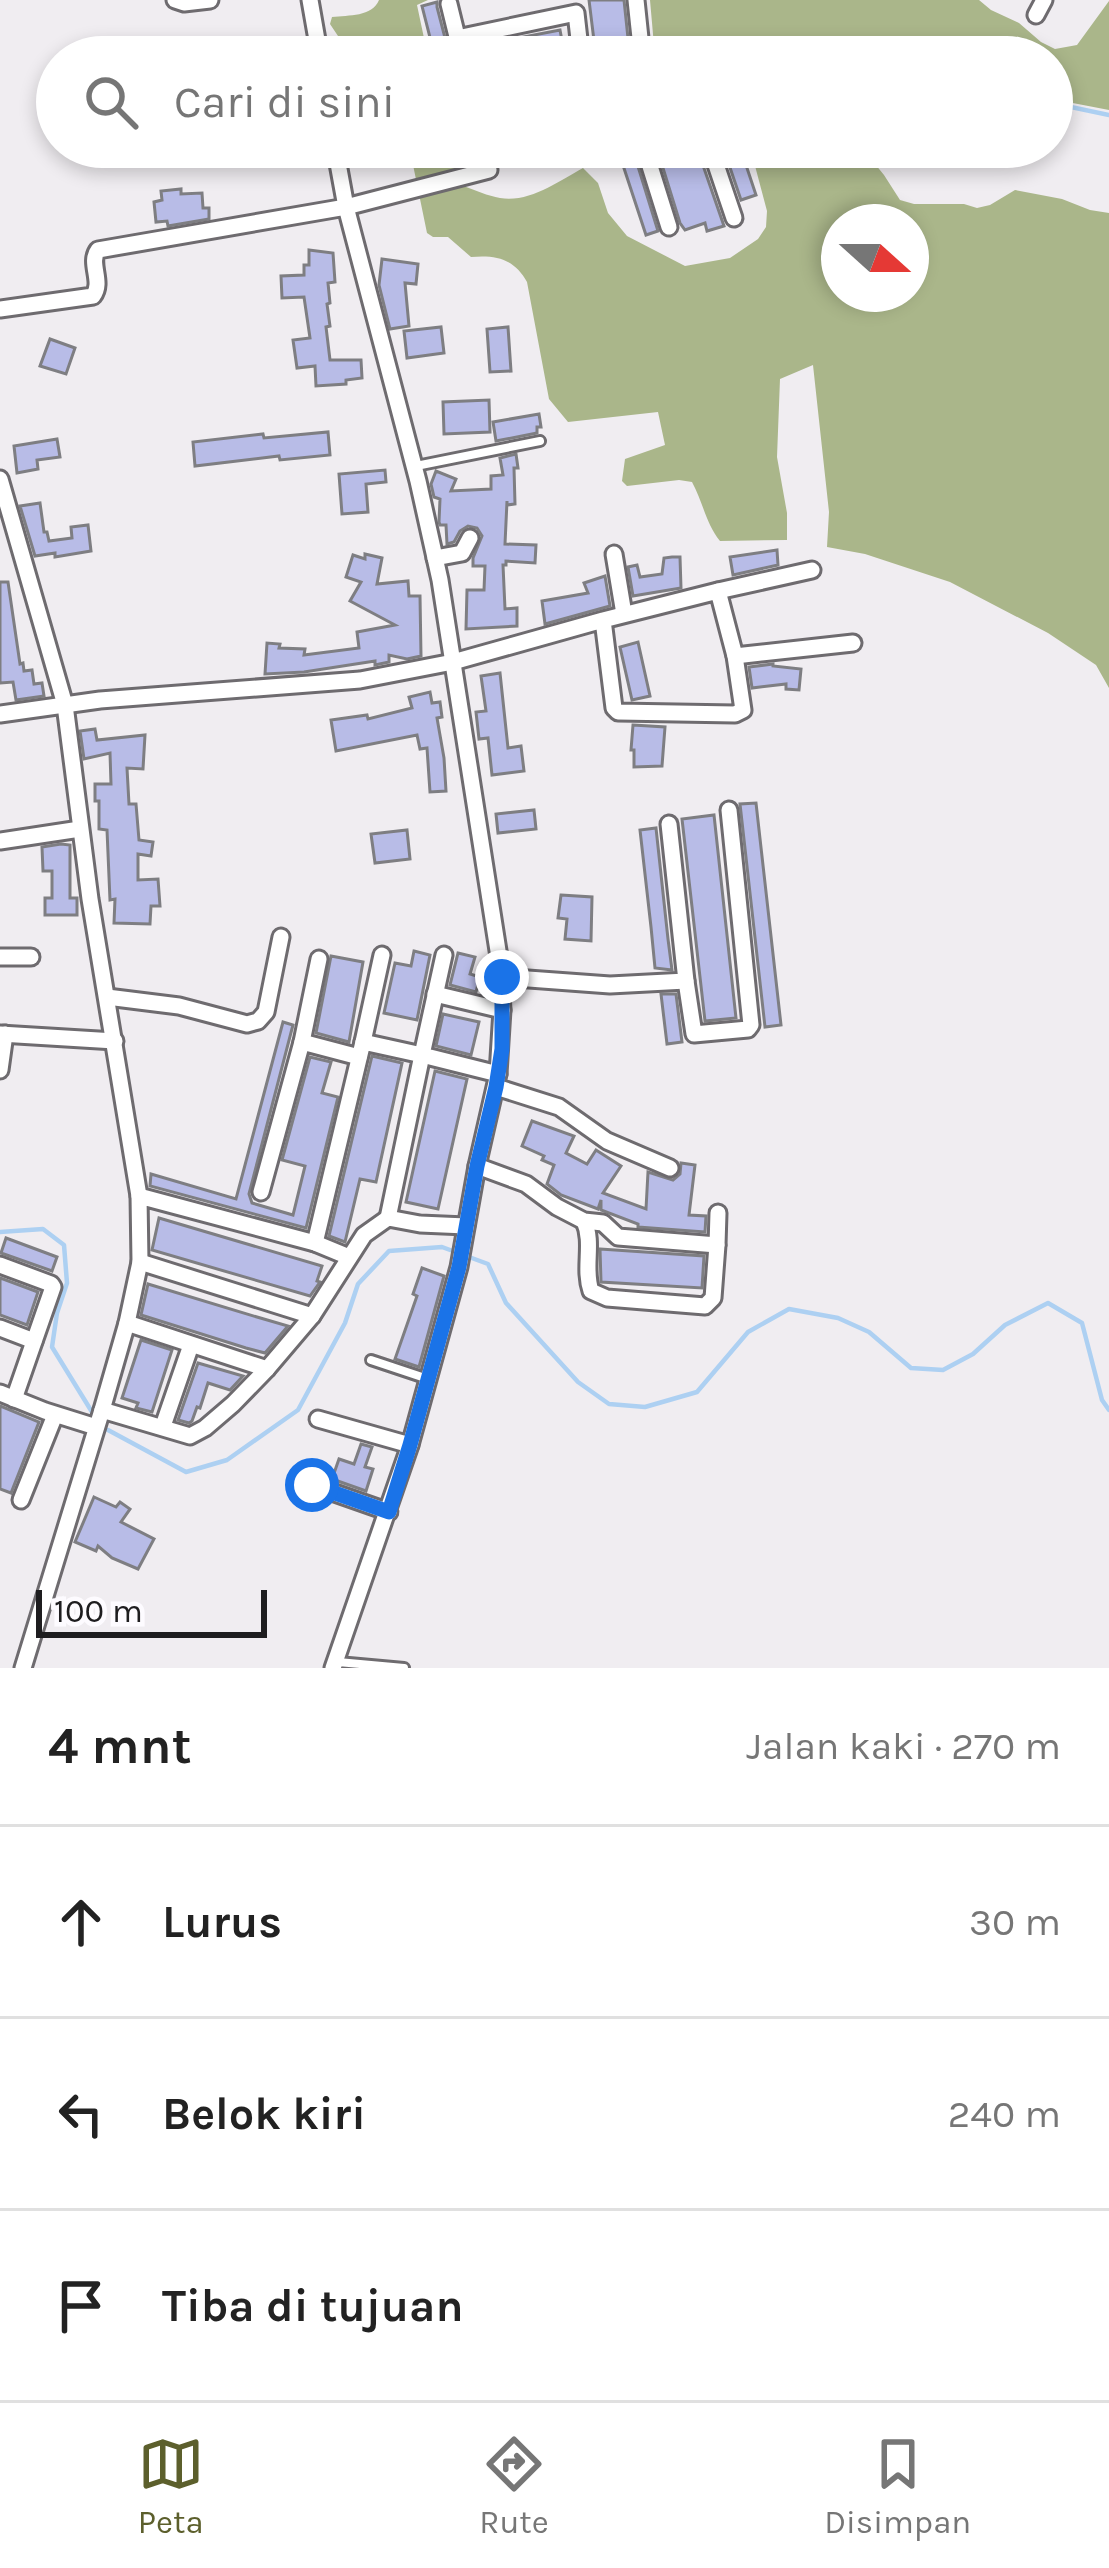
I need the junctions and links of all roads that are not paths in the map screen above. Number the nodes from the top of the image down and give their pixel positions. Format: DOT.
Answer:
graph roads {
  1 [pos="175,0"];
  2 [pos="210,0"];
  3 [pos="310,0"];
  4 [pos="636,0"];
  5 [pos="448,4"];
  6 [pos="576,7"];
  7 [pos="316,36"];
  8 [pos="456,36"];
  9 [pos="465,36"];
  10 [pos="640,36"];
  11 [pos="339,168"];
  12 [pos="488,168"];
  13 [pos="651,168"];
  14 [pos="717,168"];
  15 [pos="346,207"];
  16 [pos="734,218"];
  17 [pos="669,227"];
  18 [pos="0,309"];
  19 [pos="540,441"];
  20 [pos="414,466"];
  21 [pos="0,478"];
  22 [pos="4,505"];
  23 [pos="470,538"];
  24 [pos="614,554"];
  25 [pos="435,558"];
  26 [pos="812,570"];
  27 [pos="718,591"];
  28 [pos="624,614"];
  29 [pos="603,620"];
  30 [pos="853,644"];
  31 [pos="735,656"];
  32 [pos="452,662"];
  33 [pos="64,705"];
  34 [pos="0,714"];
  35 [pos="729,810"];
  36 [pos="669,824"];
  37 [pos="80,829"];
  38 [pos="0,841"];
  39 [pos="281,938"];
  40 [pos="444,955"];
  41 [pos="382,956"];
  42 [pos="0,957"];
  43 [pos="32,957"];
  44 [pos="319,959"];
  45 [pos="502,977"];
  46 [pos="686,981"];
  47 [pos="435,994"];
  48 [pos="107,997"];
  49 [pos="502,1010"];
  50 [pos="2,1034"];
  51 [pos="115,1041"];
  52 [pos="302,1042"];
  53 [pos="361,1049"];
  54 [pos="422,1055"];
  55 [pos="0,1070"];
  56 [pos="497,1080"];
  57 [pos="477,1166"];
  58 [pos="670,1168"];
  59 [pos="261,1192"];
  60 [pos="140,1196"];
  61 [pos="718,1213"];
  62 [pos="388,1218"];
  63 [pos="586,1225"];
  64 [pos="465,1234"];
  65 [pos="315,1244"];
  66 [pos="716,1245"];
  67 [pos="349,1257"];
  68 [pos="140,1262"];
  69 [pos="0,1265"];
  70 [pos="312,1316"];
  71 [pos="127,1323"];
  72 [pos="0,1328"];
  73 [pos="34,1341"];
  74 [pos="191,1346"];
  75 [pos="371,1360"];
  76 [pos="267,1369"];
  77 [pos="429,1379"];
  78 [pos="4,1395"];
  79 [pos="102,1410"];
  80 [pos="55,1414"];
  81 [pos="318,1419"];
  82 [pos="163,1426"];
  83 [pos="96,1427"];
  84 [pos="410,1445"];
  85 [pos="312,1485"];
  86 [pos="21,1500"];
  87 [pos="389,1512"];
  88 [pos="335,1665"];
  89 [pos="23,1668"];
  90 [pos="404,1668"];
  1 -- 2 [label="street"];
  3 -- 7 [label="street"];
  4 -- 10 [label="street"];
  5 -- 8 [label="street"];
  6 -- 9 [label="street"];
  11 -- 15 [label="street"];
  12 -- 15 [label="street"];
  13 -- 17 [label="street"];
  14 -- 16 [label="street"];
  15 -- 18 [label="street"];
  15 -- 20 [label="street"];
  19 -- 20 [label="lane"];
  20 -- 25 [label="street"];
  21 -- 22 [label="street"];
  22 -- 33 [label="street"];
  23 -- 25 [label="street"];
  24 -- 28 [label="street"];
  25 -- 32 [label="street"];
  26 -- 27 [label="street"];
  27 -- 28 [label="street"];
  27 -- 31 [label="street"];
  28 -- 29 [label="street"];
  29 -- 31 [label="street"];
  29 -- 32 [label="street"];
  30 -- 31 [label="street"];
  32 -- 33 [label="street"];
  32 -- 45 [label="street"];
  33 -- 34 [label="street"];
  33 -- 37 [label="street"];
  35 -- 46 [label="street"];
  36 -- 46 [label="street"];
  37 -- 38 [label="street"];
  37 -- 48 [label="street"];
  39 -- 48 [label="street"];
  40 -- 47 [label="street"];
  41 -- 53 [label="street"];
  42 -- 43 [label="street"];
  44 -- 52 [label="street"];
  45 -- 46 [label="street"];
  45 -- 49 [label="street"];
  47 -- 49 [label="street"];
  47 -- 54 [label="street"];
  48 -- 51 [label="street"];
  49 -- 56 [label="street"];
  50 -- 51 [label="street"];
  50 -- 55 [label="street"];
  51 -- 60 [label="street"];
  52 -- 53 [label="street"];
  52 -- 59 [label="street"];
  53 -- 54 [label="street"];
  53 -- 65 [label="street"];
  54 -- 56 [label="street"];
  54 -- 62 [label="street"];
  56 -- 57 [label="street"];
  56 -- 58 [label="street"];
  57 -- 63 [label="street"];
  57 -- 64 [label="street"];
  60 -- 65 [label="street"];
  60 -- 68 [label="street"];
  61 -- 66 [label="street"];
  62 -- 64 [label="street"];
  62 -- 67 [label="street"];
  63 -- 66 [label="street"];
  63 -- 66 [label="street"];
  64 -- 77 [label="street"];
  65 -- 67 [label="street"];
  67 -- 70 [label="street"];
  68 -- 70 [label="street"];
  68 -- 71 [label="street"];
  69 -- 73 [label="street"];
  70 -- 76 [label="street"];
  71 -- 74 [label="street"];
  71 -- 79 [label="street"];
  72 -- 73 [label="street"];
  73 -- 78 [label="street"];
  74 -- 76 [label="street"];
  74 -- 82 [label="street"];
  75 -- 77 [label="lane"];
  76 -- 82 [label="street"];
  77 -- 84 [label="street"];
  78 -- 80 [label="street"];
  79 -- 82 [label="street"];
  79 -- 83 [label="street"];
  80 -- 83 [label="street"];
  80 -- 86 [label="street"];
  81 -- 84 [label="street"];
  83 -- 89 [label="street"];
  84 -- 87 [label="street"];
  85 -- 87 [label="street"];
  87 -- 88 [label="street"];
  88 -- 90 [label="lane"];
}
